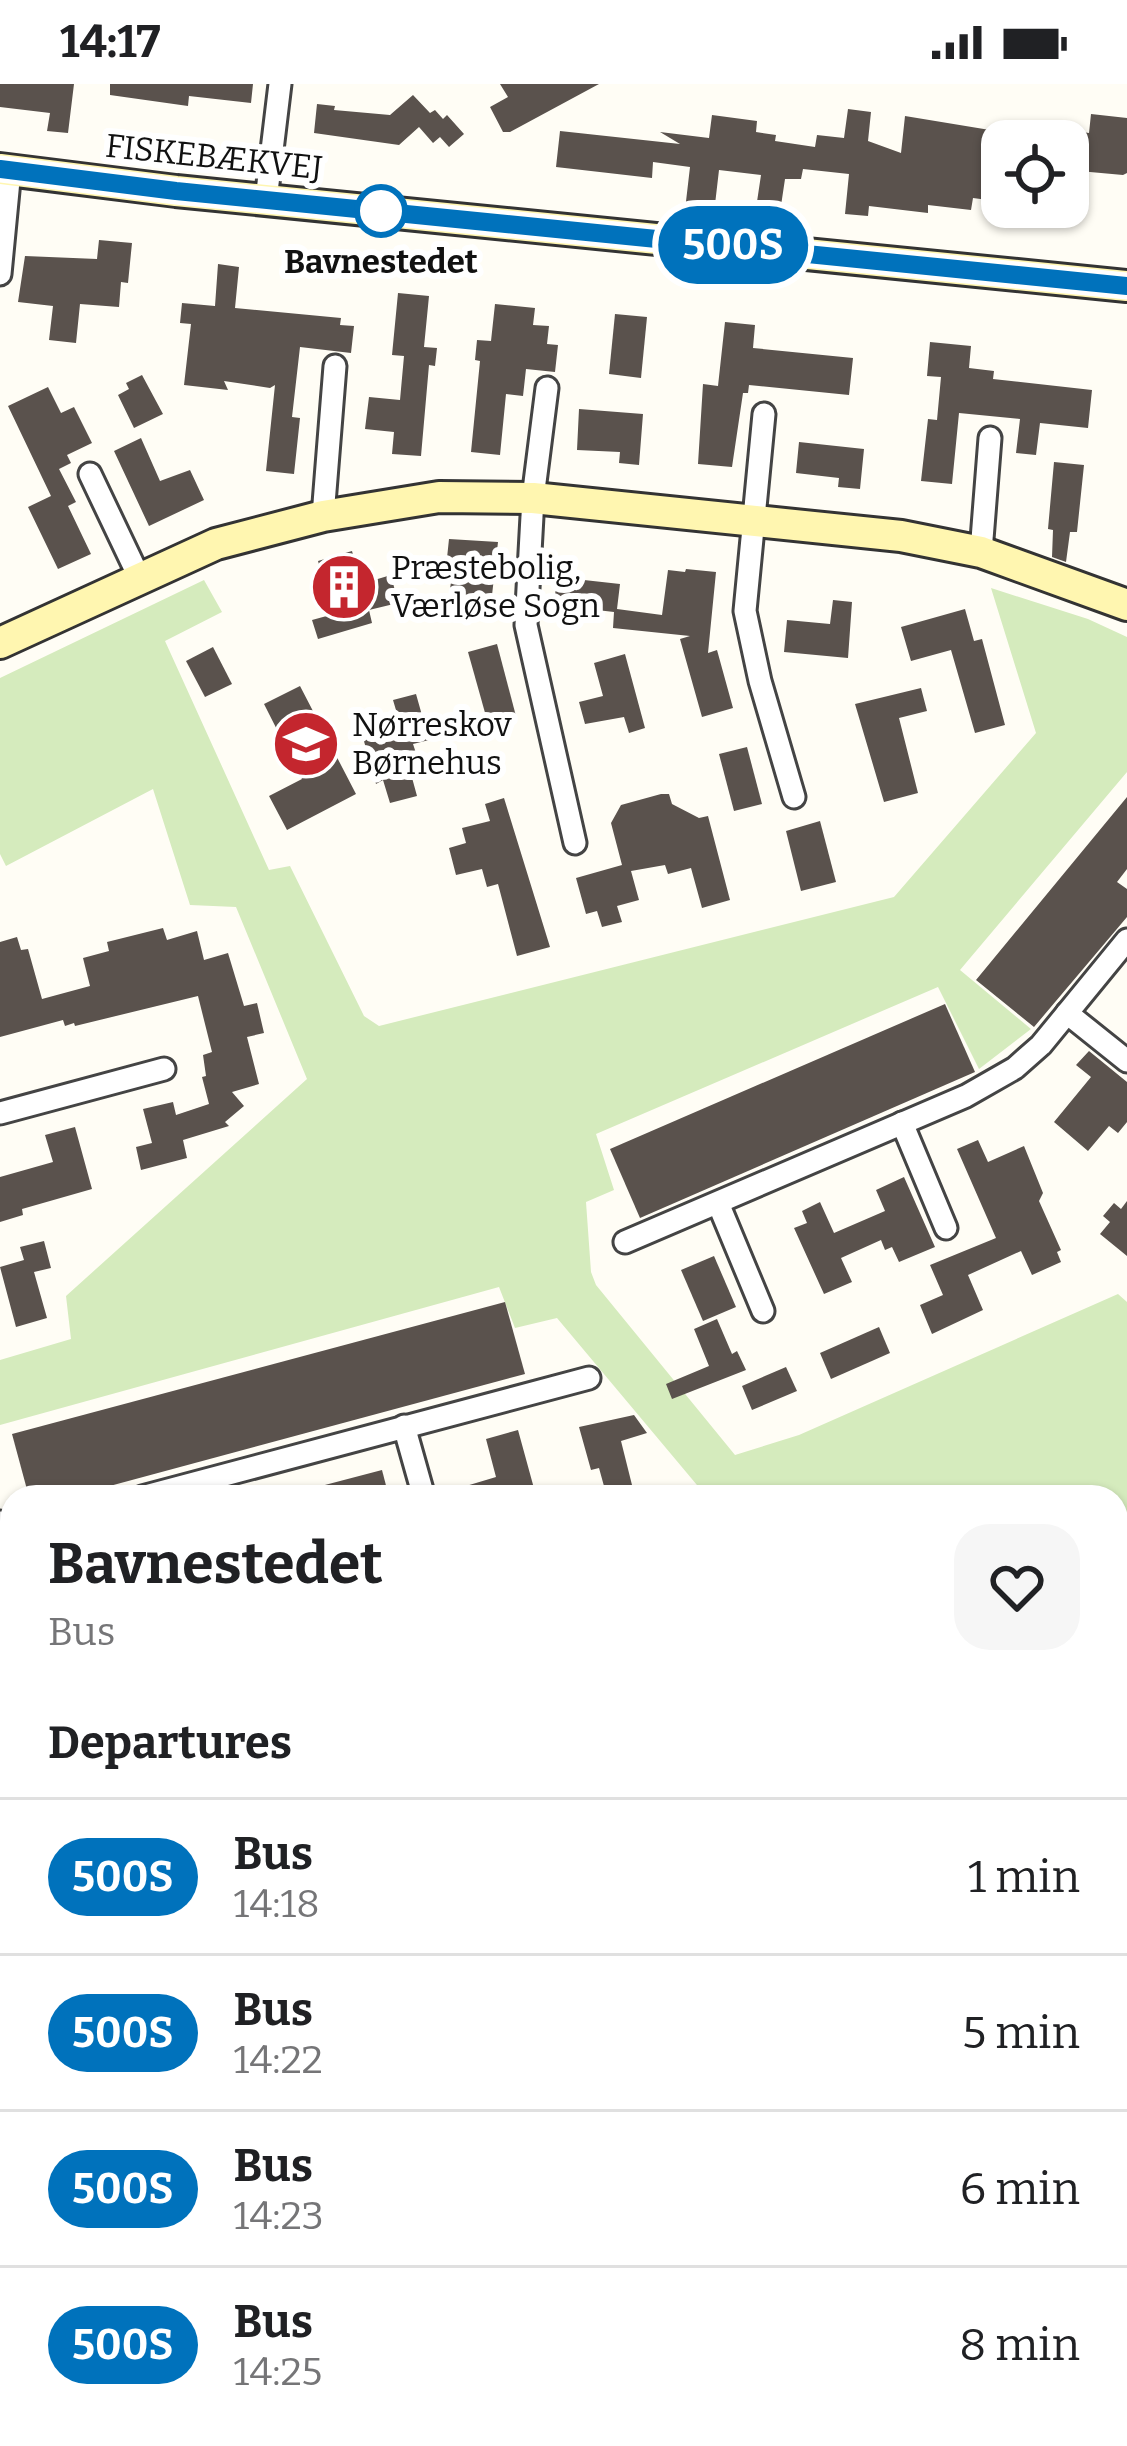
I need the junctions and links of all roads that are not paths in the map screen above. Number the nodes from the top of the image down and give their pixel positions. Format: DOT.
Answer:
graph roads {
  1 [pos="280,84"];
  2 [pos="5,170"];
  3 [pos="266,200"];
  4 [pos="0,274"];
  5 [pos="1127,286"];
  6 [pos="335,366"];
  7 [pos="547,388"];
  8 [pos="764,414"];
  9 [pos="990,438"];
  10 [pos="89,474"];
  11 [pos="533,499"];
  12 [pos="323,516"];
  13 [pos="754,520"];
  14 [pos="981,552"];
  15 [pos="139,577"];
  16 [pos="1127,605"];
  17 [pos="0,643"];
  18 [pos="794,797"];
  19 [pos="575,843"];
  20 [pos="1127,940"];
  21 [pos="1067,1013"];
  22 [pos="1127,1061"];
  23 [pos="164,1070"];
  24 [pos="0,1113"];
  25 [pos="902,1123"];
  26 [pos="718,1203"];
  27 [pos="946,1228"];
  28 [pos="626,1242"];
  29 [pos="764,1311"];
  30 [pos="589,1378"];
  31 [pos="404,1426"];
  32 [pos="213,1485"];
  33 [pos="421,1485"];
  1 -- 3 [label="street"];
  2 -- 3 [label="street, FISKEBÆKVEJ"];
  2 -- 4 [label="street, FISKEBÆKVEJ"];
  3 -- 5 [label="street, FISKEBÆKVEJ"];
  6 -- 12 [label="street"];
  7 -- 11 [label="street"];
  8 -- 13 [label="street"];
  9 -- 14 [label="street"];
  10 -- 15 [label="street"];
  11 -- 12 [label="street"];
  11 -- 13 [label="street"];
  11 -- 19 [label="street"];
  12 -- 15 [label="street"];
  13 -- 14 [label="street"];
  13 -- 18 [label="street"];
  14 -- 16 [label="street"];
  15 -- 17 [label="street"];
  20 -- 21 [label="street"];
  21 -- 22 [label="street"];
  21 -- 25 [label="street"];
  23 -- 24 [label="street"];
  25 -- 26 [label="street"];
  25 -- 27 [label="street"];
  26 -- 28 [label="street"];
  26 -- 29 [label="street"];
  30 -- 31 [label="street"];
  31 -- 32 [label="street"];
  31 -- 33 [label="street"];
}
